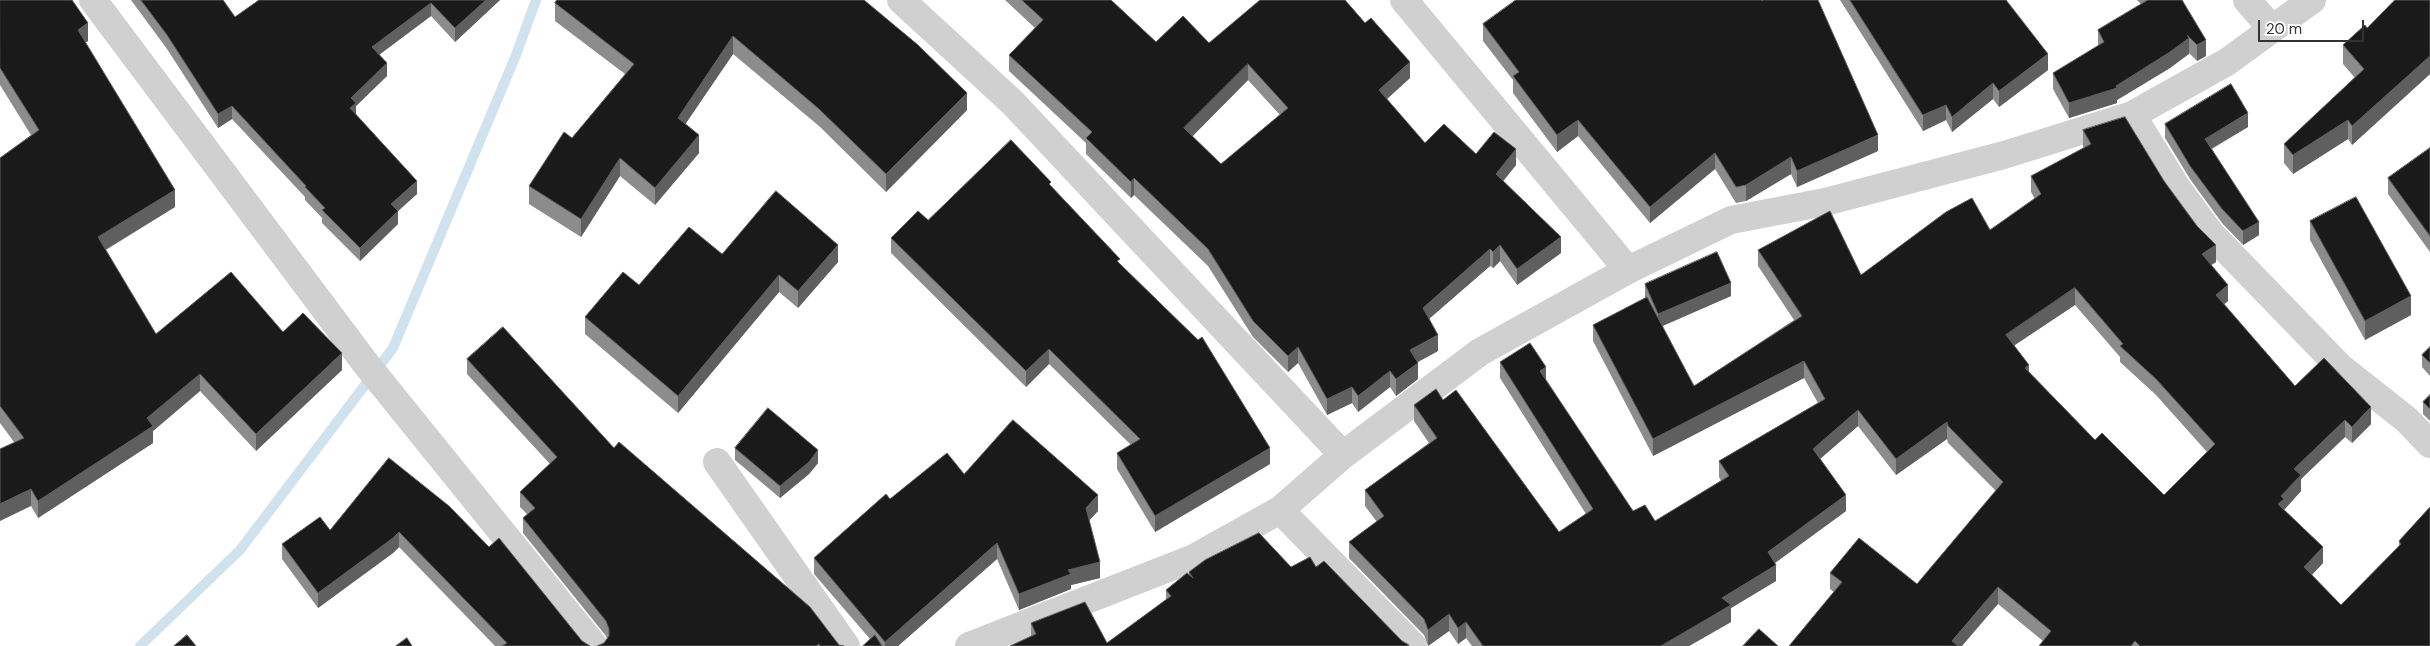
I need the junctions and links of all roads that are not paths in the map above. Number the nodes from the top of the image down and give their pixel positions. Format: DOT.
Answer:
graph roads {
  1 [pos="93,0"];
  2 [pos="902,0"];
  3 [pos="2247,0"];
  4 [pos="2312,0"];
  5 [pos="1416,4"];
  6 [pos="2272,29"];
  7 [pos="2132,115"];
  8 [pos="1628,270"];
  9 [pos="2430,444"];
  10 [pos="1343,455"];
  11 [pos="717,462"];
  12 [pos="1280,510"];
  13 [pos="594,646"];
  14 [pos="846,646"];
  15 [pos="970,646"];
  16 [pos="1413,646"];
  1 -- 13 [label="street"];
  2 -- 10 [label="street"];
  3 -- 6 [label="street"];
  4 -- 6 [label="street"];
  5 -- 8 [label="street"];
  6 -- 7 [label="street"];
  7 -- 8 [label="street"];
  7 -- 9 [label="street"];
  8 -- 10 [label="street"];
  10 -- 12 [label="street"];
  11 -- 14 [label="street"];
  12 -- 15 [label="street"];
  12 -- 16 [label="street"];
}
